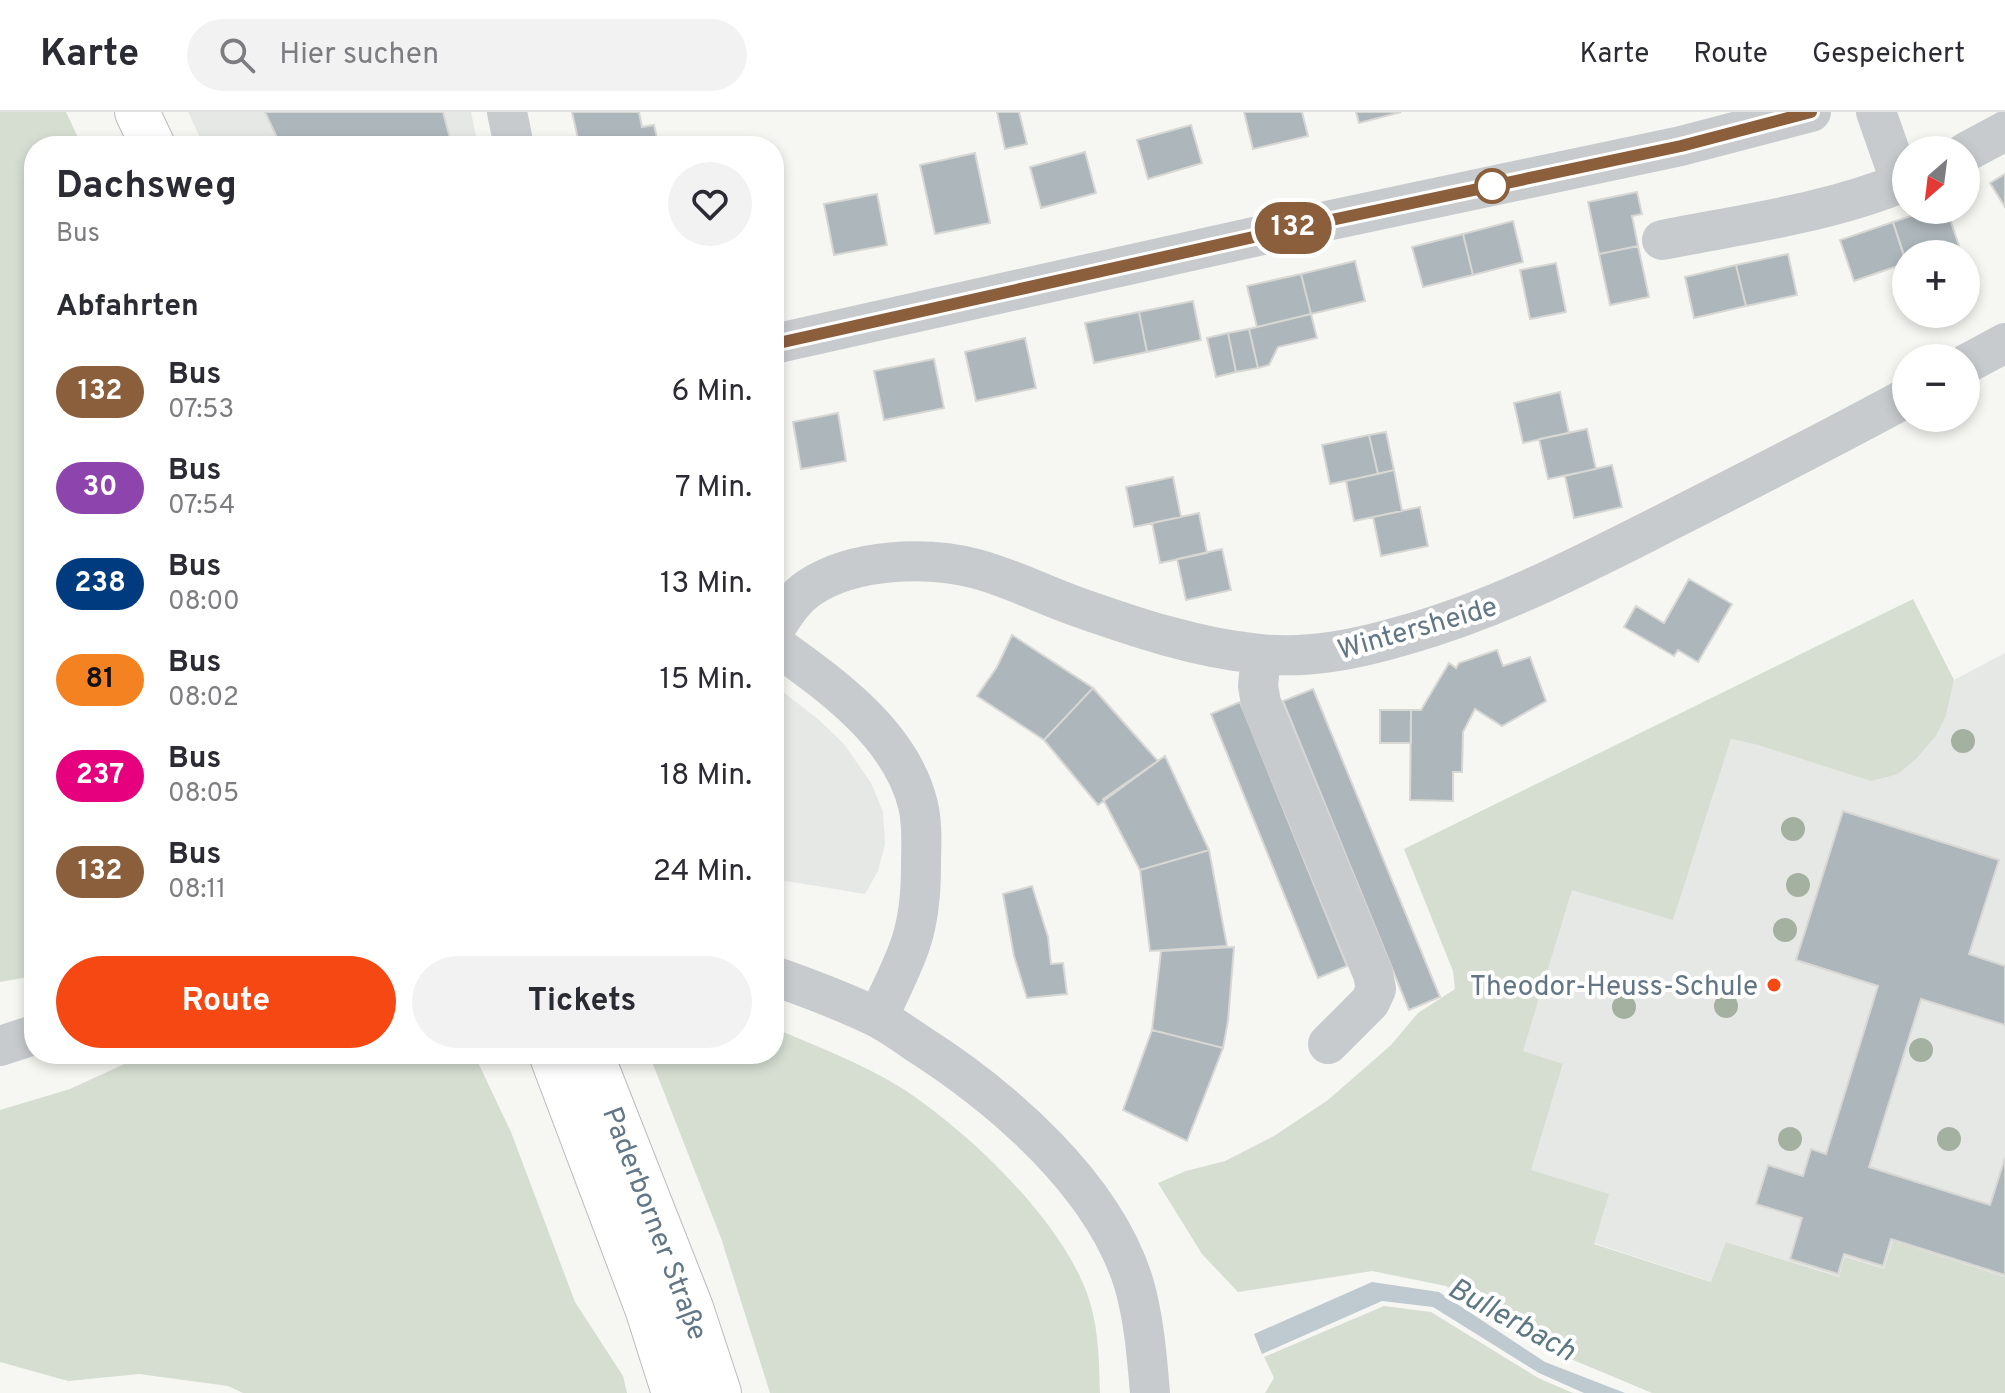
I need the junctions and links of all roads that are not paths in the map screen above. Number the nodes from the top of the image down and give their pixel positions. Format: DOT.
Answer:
graph roads {
  1 [pos="137,112"];
  2 [pos="507,112"];
  3 [pos="1811,112"];
  4 [pos="1876,112"];
  5 [pos="1716,124"];
  6 [pos="2005,131"];
  7 [pos="148,136"];
  8 [pos="512,136"];
  9 [pos="1980,144"];
  10 [pos="1892,152"];
  11 [pos="1892,185"];
  12 [pos="1662,240"];
  13 [pos="784,342"];
  14 [pos="2005,343"];
  15 [pos="1980,356"];
  16 [pos="1892,405"];
  17 [pos="784,615"];
  18 [pos="784,651"];
  19 [pos="1261,655"];
  20 [pos="784,980"];
  21 [pos="878,1018"];
  22 [pos="24,1038"];
  23 [pos="1328,1044"];
  24 [pos="0,1046"];
  25 [pos="555,1064"];
  26 [pos="595,1064"];
  27 [pos="674,1393"];
  28 [pos="719,1393"];
  29 [pos="1150,1393"];
  1 -- 7 [label="main road"];
  2 -- 8 [label="street"];
  3 -- 5 [label="street"];
  4 -- 10 [label="street"];
  5 -- 13 [label="street"];
  6 -- 9 [label="street"];
  11 -- 12 [label="street"];
  14 -- 15 [label="street"];
  16 -- 19 [label="street, Wintersheide"];
  17 -- 19 [label="street, Wintersheide"];
  18 -- 21 [label="street"];
  19 -- 23 [label="street"];
  20 -- 21 [label="street"];
  21 -- 29 [label="street"];
  22 -- 24 [label="street"];
  25 -- 27 [label="main road, Paderborner Straße"];
  26 -- 28 [label="main road, Paderborner Straße"];
}
